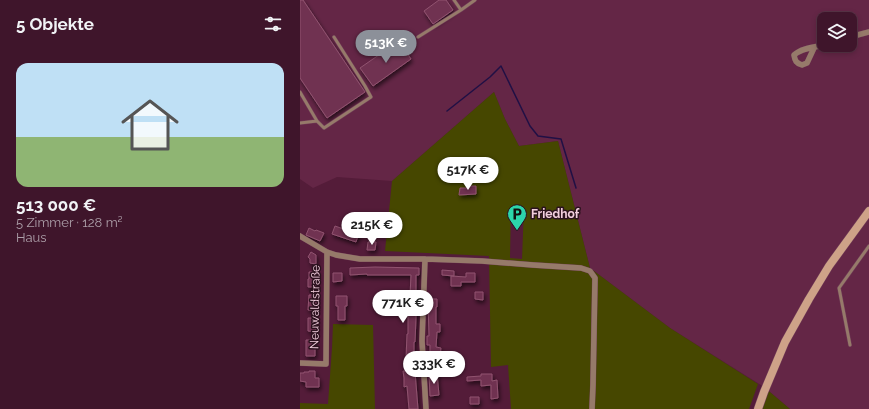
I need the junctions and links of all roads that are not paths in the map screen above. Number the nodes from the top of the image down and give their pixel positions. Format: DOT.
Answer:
graph roads {
  1 [pos="454,0"];
  2 [pos="475,0"];
  3 [pos="461,10"];
  4 [pos="869,32"];
  5 [pos="857,35"];
  6 [pos="334,37"];
  7 [pos="418,37"];
  8 [pos="817,47"];
  9 [pos="814,48"];
  10 [pos="300,92"];
  11 [pos="317,121"];
  12 [pos="300,123"];
  13 [pos="869,211"];
  14 [pos="300,236"];
  15 [pos="869,246"];
  16 [pos="327,252"];
  17 [pos="425,260"];
  18 [pos="850,345"];
  19 [pos="300,363"];
  20 [pos="426,409"];
  21 [pos="592,409"];
  22 [pos="758,409"];
  1 -- 3 [label="lane"];
  2 -- 3 [label="lane"];
  3 -- 7 [label="lane"];
  4 -- 5 [label="street"];
  6 -- 11 [label="lane"];
  8 -- 9 [label="street"];
  9 -- 9 [label="street"];
  10 -- 11 [label="lane"];
  11 -- 12 [label="lane"];
  13 -- 22 [label="main road"];
  14 -- 16 [label="street"];
  15 -- 18 [label="lane"];
  16 -- 17 [label="street"];
  16 -- 19 [label="street, Neuwaldstraße"];
  17 -- 20 [label="street"];
  17 -- 21 [label="street"];
}
